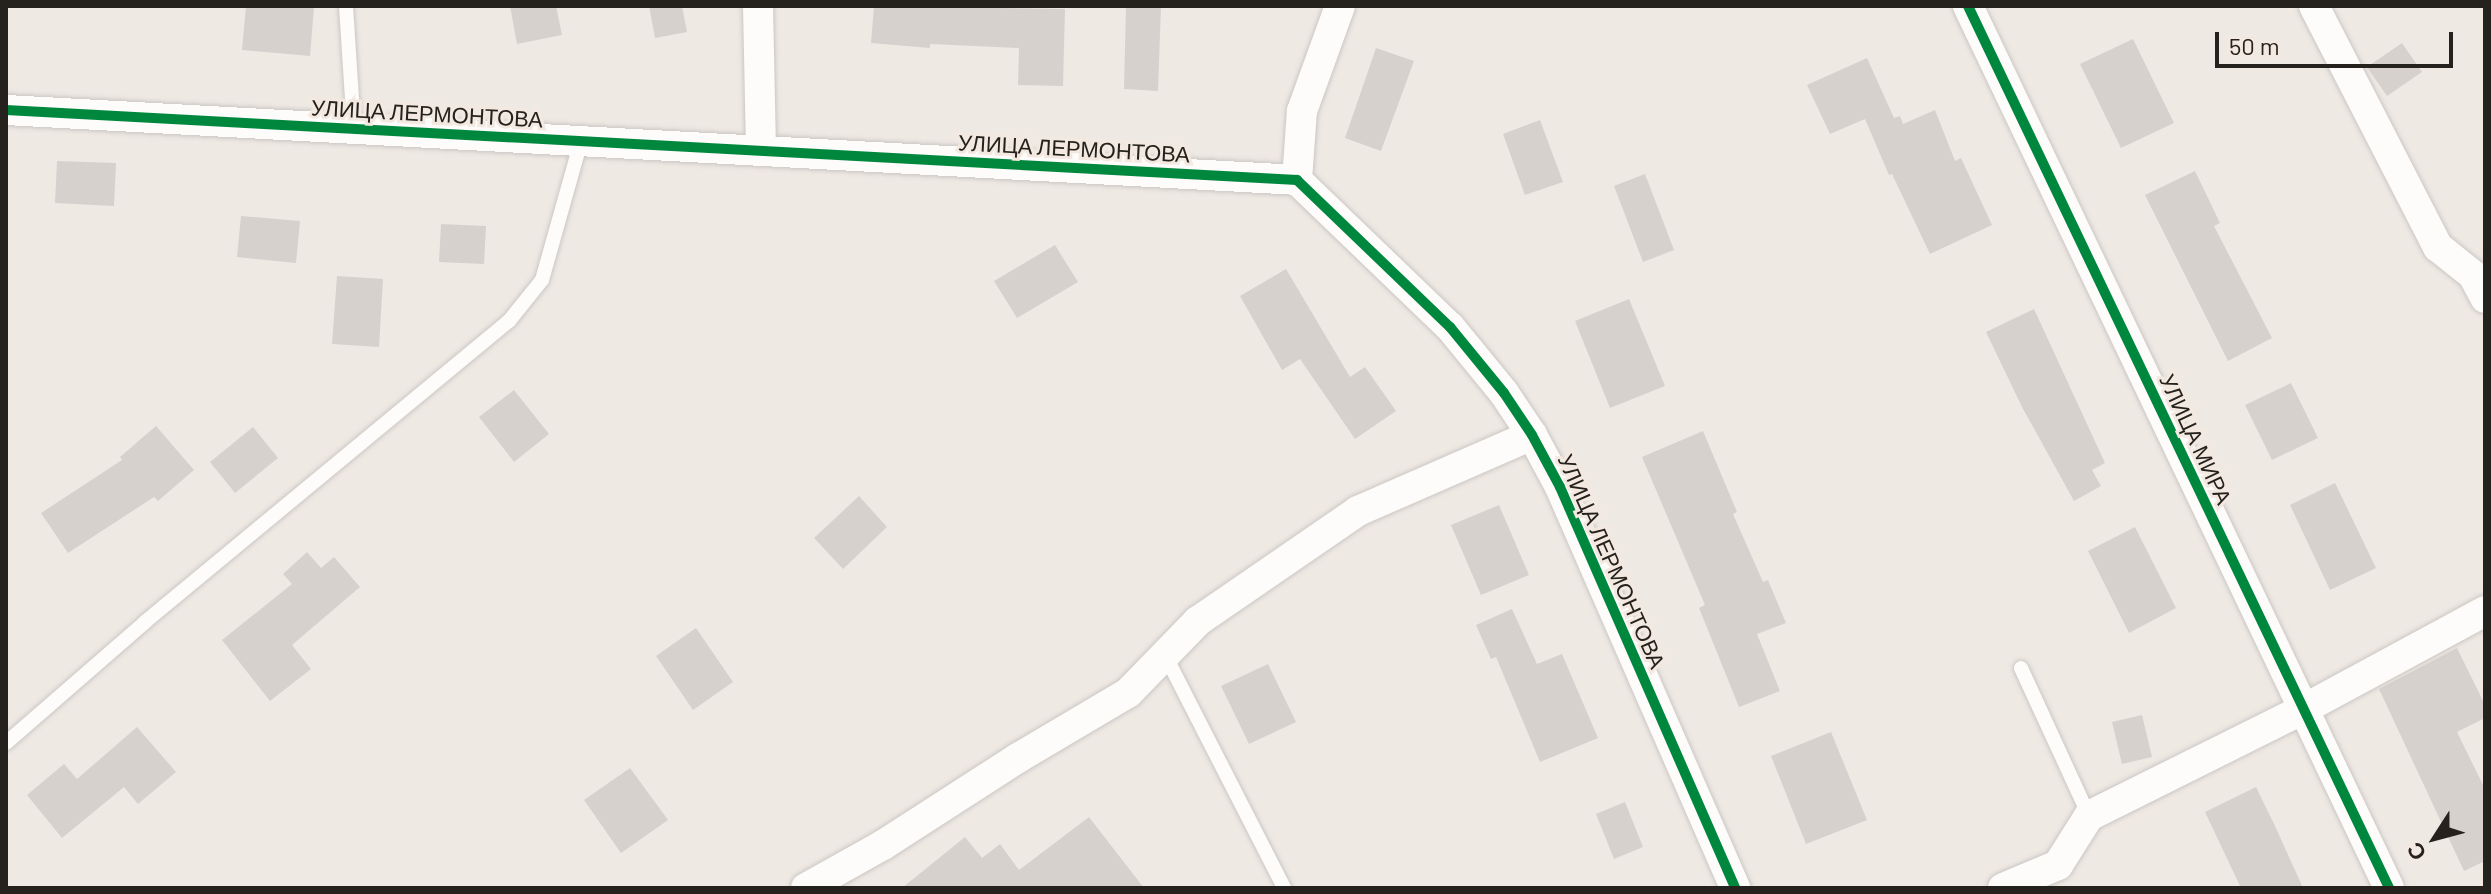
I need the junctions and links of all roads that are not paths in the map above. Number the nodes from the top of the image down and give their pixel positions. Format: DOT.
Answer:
graph roads {
  1 [pos="346,6"];
  2 [pos="758,6"];
  3 [pos="1340,6"];
  4 [pos="1968,6"];
  5 [pos="2314,6"];
  6 [pos="6,110"];
  7 [pos="354,129"];
  8 [pos="581,141"];
  9 [pos="761,151"];
  10 [pos="1297,180"];
  11 [pos="2485,298"];
  12 [pos="1532,435"];
  13 [pos="2485,611"];
  14 [pos="1165,655"];
  15 [pos="2021,668"];
  16 [pos="2302,710"];
  17 [pos="6,743"];
  18 [pos="2089,816"];
  19 [pos="806,888"];
  20 [pos="1284,888"];
  21 [pos="1735,888"];
  22 [pos="2003,888"];
  23 [pos="2389,888"];
  1 -- 7 [label="lane"];
  2 -- 9 [label="street"];
  3 -- 10 [label="street"];
  4 -- 16 [label="street, УЛИЦА МИРА"];
  5 -- 11 [label="street"];
  6 -- 7 [label="street, УЛИЦА ЛЕРМОНТОВА"];
  7 -- 8 [label="street, УЛИЦА ЛЕРМОНТОВА"];
  8 -- 9 [label="street, УЛИЦА ЛЕРМОНТОВА"];
  8 -- 17 [label="lane"];
  9 -- 10 [label="street, УЛИЦА ЛЕРМОНТОВА"];
  10 -- 12 [label="street, УЛИЦА ЛЕРМОНТОВА"];
  12 -- 14 [label="street"];
  12 -- 21 [label="street, УЛИЦА ЛЕРМОНТОВА"];
  13 -- 16 [label="street"];
  14 -- 19 [label="street"];
  14 -- 20 [label="lane"];
  15 -- 18 [label="lane"];
  16 -- 18 [label="street"];
  16 -- 23 [label="street, УЛИЦА МИРА"];
  18 -- 22 [label="street"];
}
